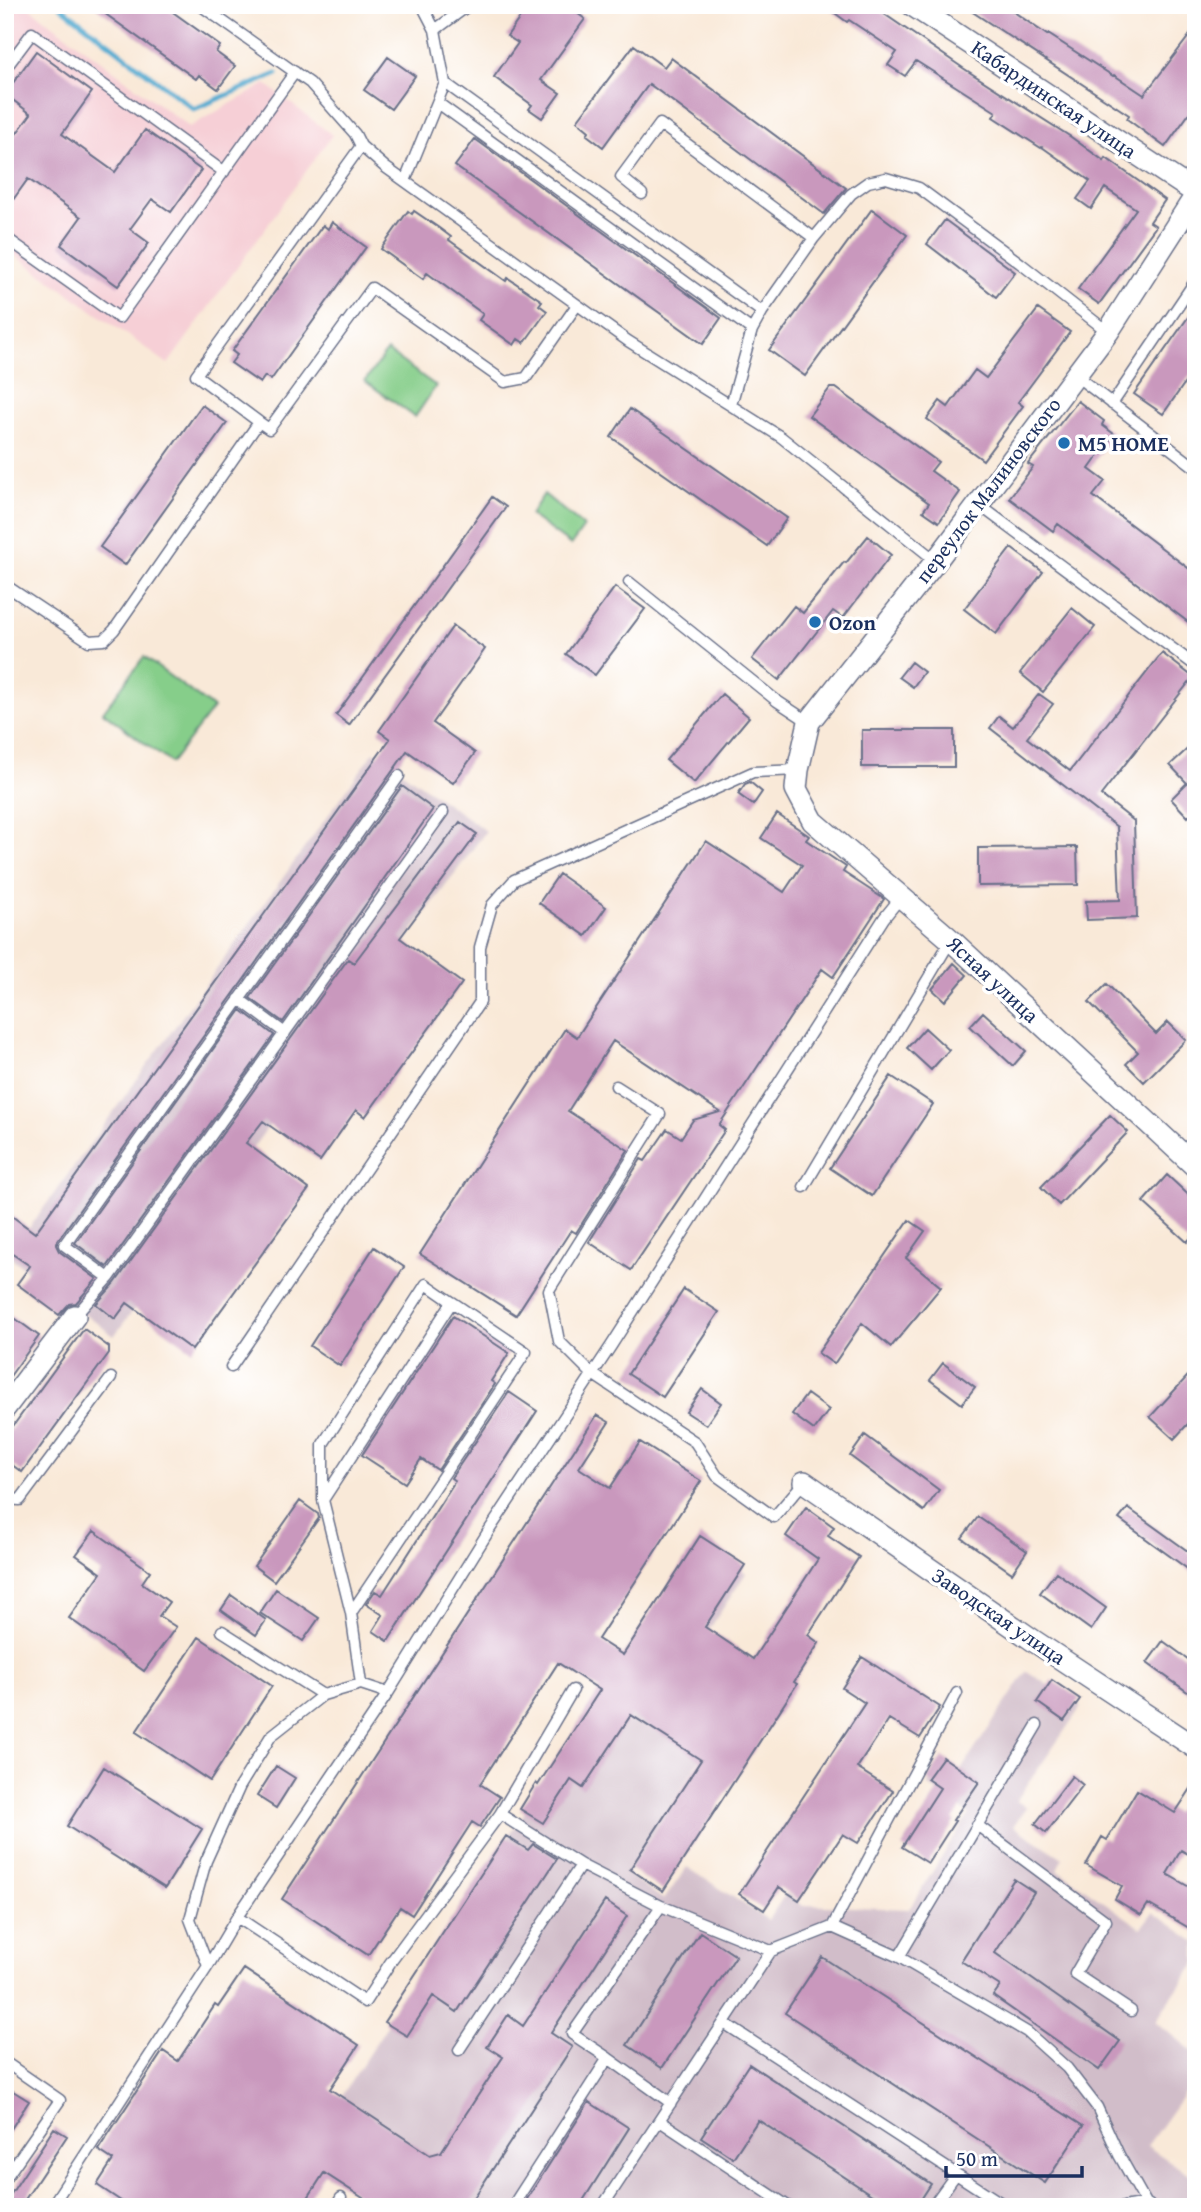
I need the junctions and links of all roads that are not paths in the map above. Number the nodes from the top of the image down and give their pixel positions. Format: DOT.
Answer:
graph roads {
  1 [pos="200,5"];
  2 [pos="422,5"];
  3 [pos="469,5"];
  4 [pos="912,5"];
  5 [pos="435,30"];
  6 [pos="5,69"];
  7 [pos="295,72"];
  8 [pos="445,83"];
  9 [pos="438,103"];
  10 [pos="361,146"];
  11 [pos="224,172"];
  12 [pos="405,181"];
  13 [pos="642,194"];
  14 [pos="1196,194"];
  15 [pos="5,237"];
  16 [pos="814,239"];
  17 [pos="1196,280"];
  18 [pos="577,304"];
  19 [pos="762,312"];
  20 [pos="752,330"];
  21 [pos="1108,332"];
  22 [pos="1075,375"];
  23 [pos="1112,404"];
  24 [pos="731,405"];
  25 [pos="259,422"];
  26 [pos="1196,468"];
  27 [pos="978,504"];
  28 [pos="936,561"];
  29 [pos="629,582"];
  30 [pos="5,585"];
  31 [pos="1196,666"];
  32 [pos="809,722"];
  33 [pos="399,776"];
  34 [pos="797,779"];
  35 [pos="443,812"];
  36 [pos="901,897"];
  37 [pos="951,940"];
  38 [pos="239,999"];
  39 [pos="285,1033"];
  40 [pos="616,1086"];
  41 [pos="1196,1167"];
  42 [pos="804,1187"];
  43 [pos="109,1278"];
  44 [pos="452,1302"];
  45 [pos="75,1315"];
  46 [pos="231,1367"];
  47 [pos="591,1373"];
  48 [pos="111,1378"];
  49 [pos="8,1398"];
  50 [pos="804,1482"];
  51 [pos="5,1499"];
  52 [pos="323,1500"];
  53 [pos="351,1613"];
  54 [pos="222,1631"];
  55 [pos="361,1684"];
  56 [pos="573,1690"];
  57 [pos="388,1693"];
  58 [pos="957,1693"];
  59 [pos="323,1695"];
  60 [pos="1037,1725"];
  61 [pos="1196,1748"];
  62 [pos="500,1814"];
  63 [pos="977,1825"];
  64 [pos="581,1865"];
  65 [pos="661,1906"];
  66 [pos="237,1917"];
  67 [pos="832,1927"];
  68 [pos="771,1951"];
  69 [pos="899,1957"];
  70 [pos="208,1966"];
  71 [pos="1131,2011"];
  72 [pos="724,2023"];
  73 [pos="459,2050"];
  74 [pos="608,2058"];
  75 [pos="5,2062"];
  76 [pos="671,2103"];
  77 [pos="660,2121"];
  78 [pos="956,2174"];
  79 [pos="5,2179"];
  80 [pos="1149,2205"];
  81 [pos="51,2207"];
  82 [pos="512,2207"];
  83 [pos="602,2207"];
  84 [pos="789,2207"];
  85 [pos="932,2207"];
  86 [pos="1007,2207"];
  87 [pos="1124,2207"];
  1 -- 7 [label="lane"];
  2 -- 5 [label="lane"];
  3 -- 5 [label="lane"];
  4 -- 14 [label="street, Кабардинская улица"];
  5 -- 8 [label="lane"];
  6 -- 11 [label="lane"];
  7 -- 10 [label="lane"];
  7 -- 11 [label="lane"];
  8 -- 9 [label="lane"];
  8 -- 19 [label="lane"];
  9 -- 12 [label="lane"];
  9 -- 20 [label="lane"];
  10 -- 12 [label="lane"];
  10 -- 25 [label="lane"];
  11 -- 15 [label="lane"];
  12 -- 18 [label="lane"];
  13 -- 16 [label="lane"];
  14 -- 21 [label="street, переулок Малиновского"];
  16 -- 19 [label="lane"];
  16 -- 21 [label="lane"];
  17 -- 23 [label="lane"];
  18 -- 24 [label="lane"];
  18 -- 25 [label="lane"];
  19 -- 20 [label="lane"];
  20 -- 24 [label="lane"];
  21 -- 22 [label="street, переулок Малиновского"];
  22 -- 23 [label="lane"];
  22 -- 27 [label="street, переулок Малиновского"];
  23 -- 26 [label="lane"];
  24 -- 28 [label="lane"];
  25 -- 30 [label="lane"];
  27 -- 28 [label="street, переулок Малиновского"];
  27 -- 31 [label="lane"];
  28 -- 32 [label="street, переулок Малиновского"];
  29 -- 32 [label="lane"];
  32 -- 34 [label="street, переулок Малиновского"];
  33 -- 38 [label="lane"];
  34 -- 36 [label="street, Ясная улица"];
  34 -- 46 [label="lane"];
  35 -- 39 [label="lane"];
  36 -- 37 [label="street, Ясная улица"];
  36 -- 47 [label="lane"];
  37 -- 41 [label="street, Ясная улица"];
  37 -- 42 [label="lane"];
  38 -- 39 [label="lane"];
  38 -- 43 [label="lane"];
  39 -- 43 [label="lane"];
  40 -- 47 [label="lane"];
  43 -- 45 [label="lane"];
  44 -- 52 [label="lane"];
  44 -- 52 [label="lane"];
  44 -- 53 [label="lane"];
  45 -- 49 [label="street"];
  47 -- 50 [label="lane"];
  47 -- 57 [label="lane"];
  48 -- 51 [label="lane"];
  50 -- 61 [label="street, Заводская улица"];
  52 -- 53 [label="lane"];
  53 -- 55 [label="lane"];
  54 -- 59 [label="lane"];
  55 -- 57 [label="lane"];
  55 -- 59 [label="lane"];
  56 -- 62 [label="lane"];
  57 -- 66 [label="lane"];
  58 -- 67 [label="lane"];
  59 -- 70 [label="lane"];
  60 -- 63 [label="lane"];
  62 -- 64 [label="lane"];
  62 -- 66 [label="lane"];
  63 -- 69 [label="lane"];
  63 -- 71 [label="lane"];
  64 -- 65 [label="lane"];
  64 -- 73 [label="lane"];
  65 -- 68 [label="lane"];
  65 -- 74 [label="lane"];
  66 -- 70 [label="lane"];
  67 -- 68 [label="lane"];
  67 -- 69 [label="lane"];
  68 -- 72 [label="lane"];
  69 -- 80 [label="lane"];
  70 -- 81 [label="lane"];
  72 -- 76 [label="lane"];
  72 -- 78 [label="lane"];
  74 -- 76 [label="lane"];
  74 -- 82 [label="lane"];
  75 -- 79 [label="lane"];
  76 -- 77 [label="lane"];
  77 -- 83 [label="lane"];
  77 -- 84 [label="lane"];
  78 -- 85 [label="lane"];
  78 -- 86 [label="lane"];
  80 -- 87 [label="lane"];
}
